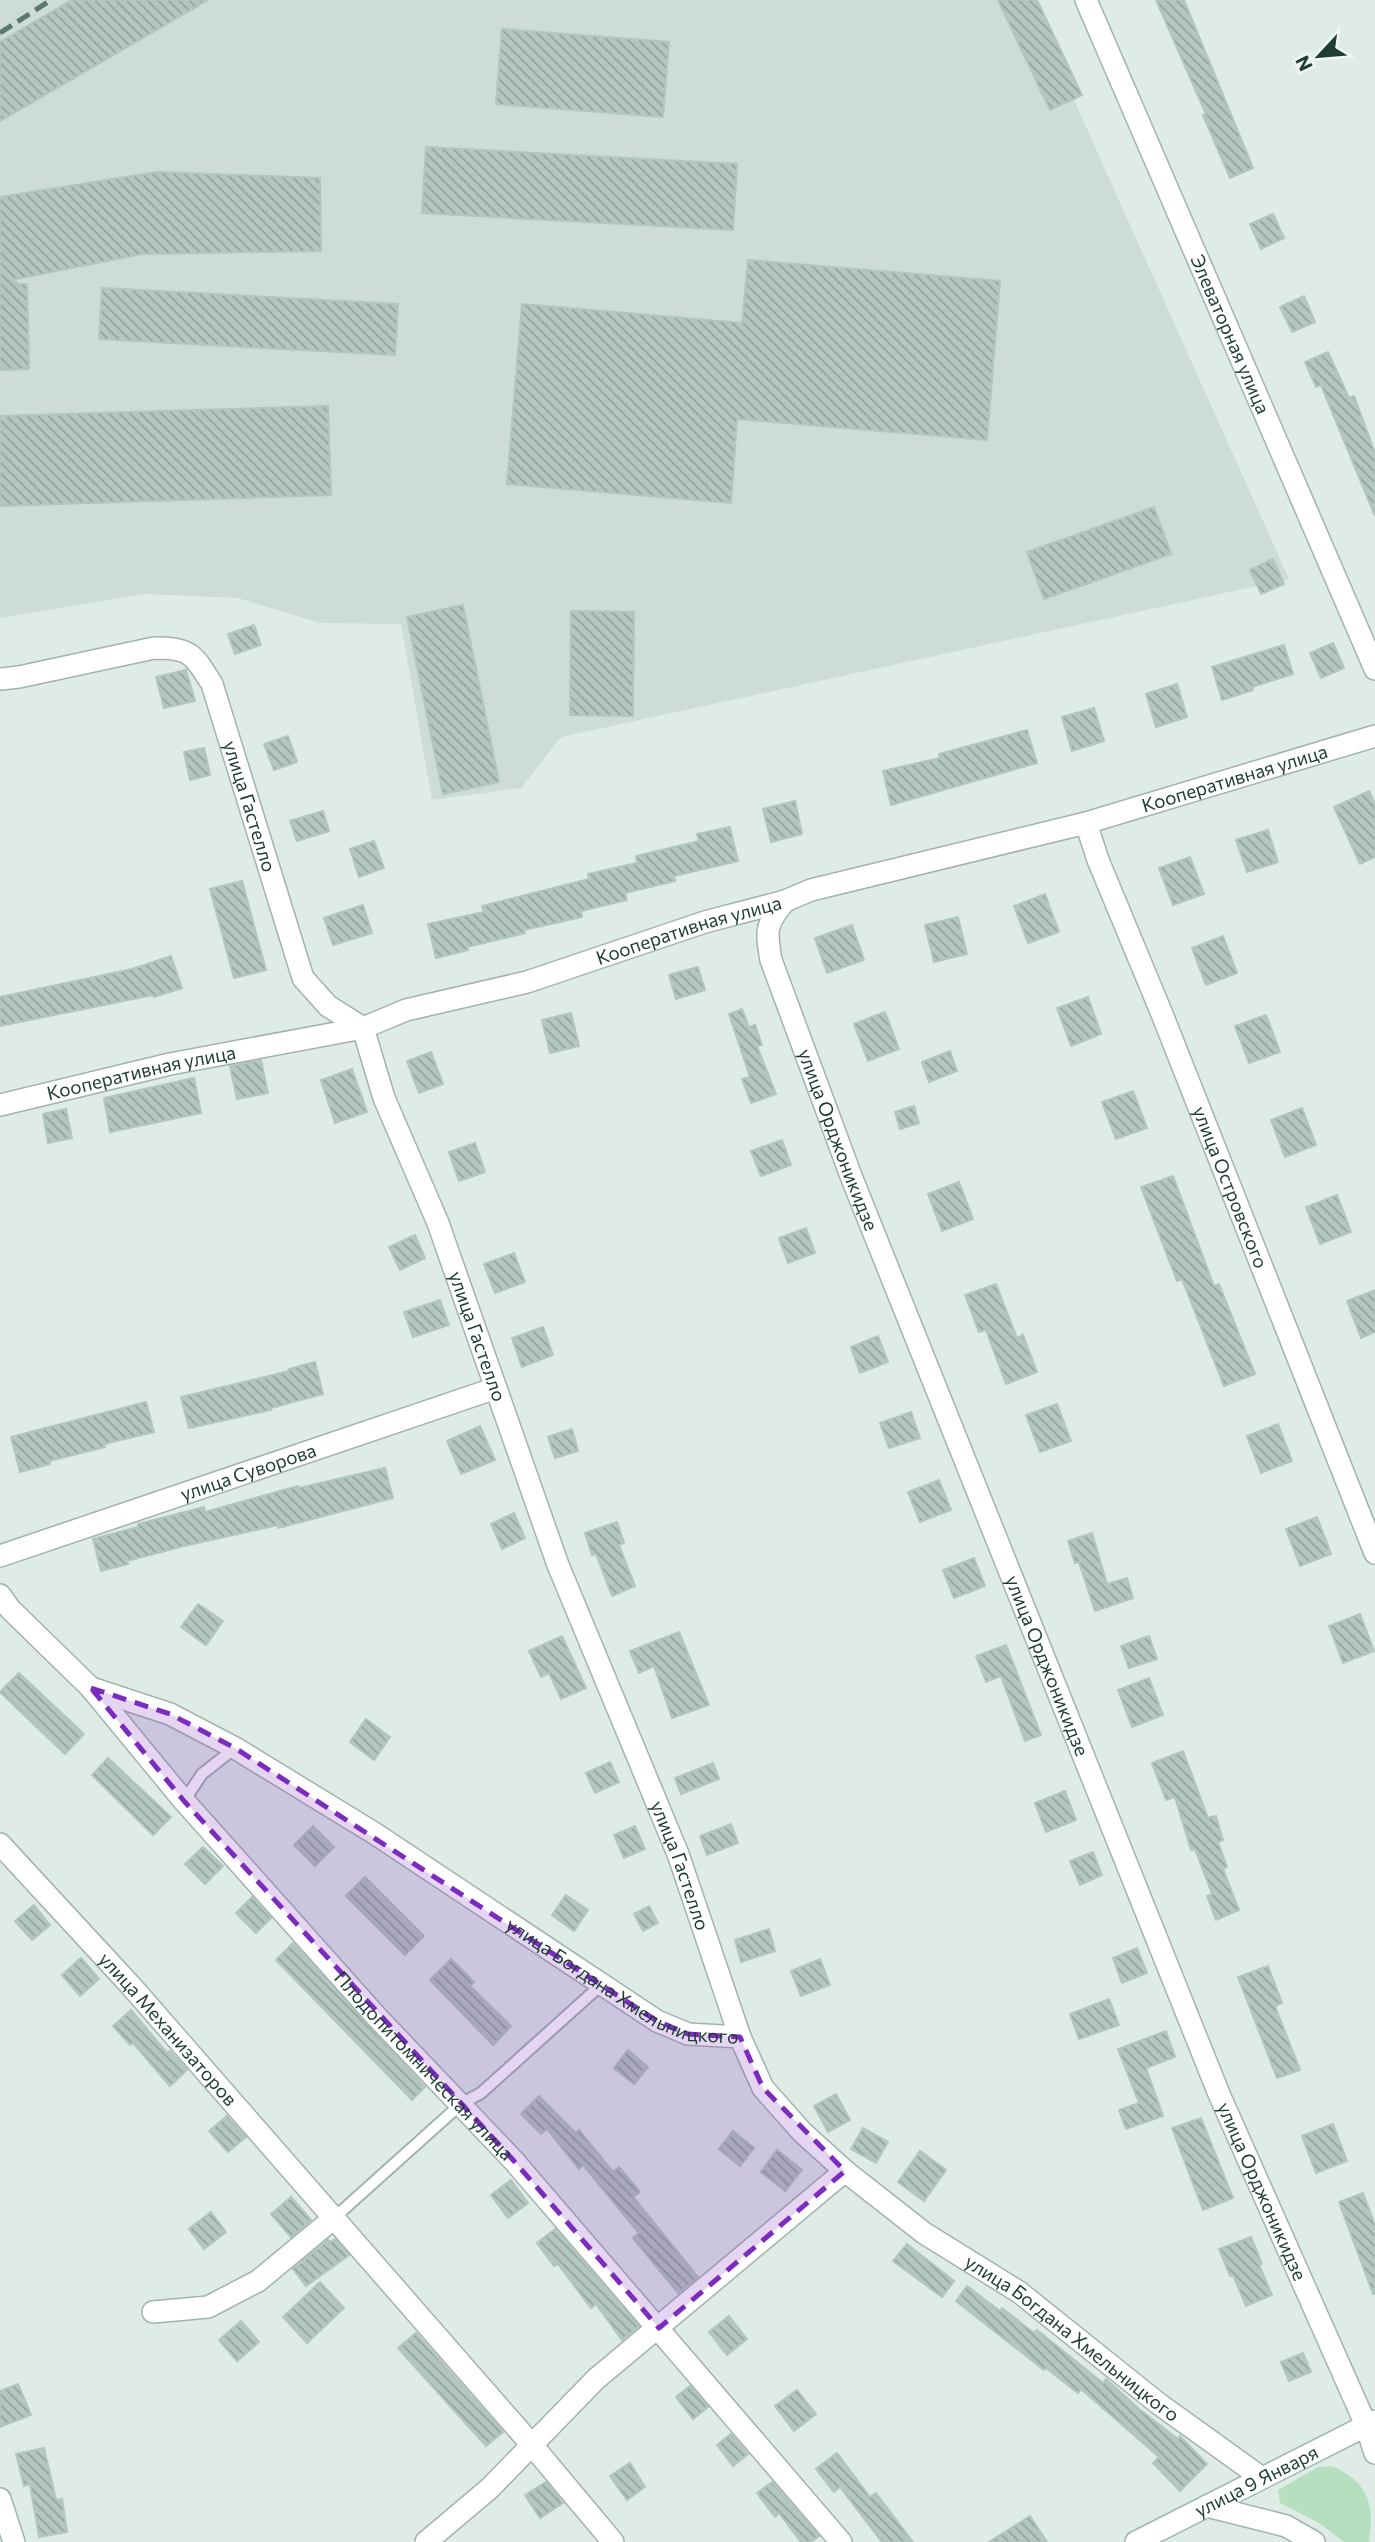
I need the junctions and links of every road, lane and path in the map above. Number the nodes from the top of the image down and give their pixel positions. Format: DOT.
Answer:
graph roads {
  1 [pos="1086,0"];
  2 [pos="1375,669"];
  3 [pos="0,679"];
  4 [pos="1375,736"];
  5 [pos="1086,823"];
  6 [pos="785,901"];
  7 [pos="363,1028"];
  8 [pos="0,1105"];
  9 [pos="496,1388"];
  10 [pos="1375,1553"];
  11 [pos="0,1556"];
  12 [pos="0,1595"];
  13 [pos="91,1688"];
  14 [pos="235,1748"];
  15 [pos="184,1801"];
  16 [pos="0,1844"];
  17 [pos="601,1985"];
  18 [pos="740,2037"];
  19 [pos="461,2104"];
  20 [pos="845,2171"];
  21 [pos="334,2218"];
  22 [pos="153,2312"];
  23 [pos="659,2328"];
  24 [pos="1370,2423"];
  25 [pos="531,2444"];
  26 [pos="1375,2453"];
  27 [pos="1262,2478"];
  28 [pos="0,2499"];
  29 [pos="1207,2506"];
  30 [pos="15,2542"];
  31 [pos="426,2542"];
  32 [pos="613,2542"];
  33 [pos="841,2542"];
  34 [pos="1136,2542"];
  35 [pos="1314,2542"];
  1 -- 2 [label="street, Элеваторная улица"];
  3 -- 7 [label="street, улица Гастелло"];
  4 -- 5 [label="street, Кооперативная улица"];
  5 -- 6 [label="street, Кооперативная улица"];
  5 -- 10 [label="street, улица Островского"];
  6 -- 7 [label="street, Кооперативная улица"];
  6 -- 24 [label="street, улица Орджоникидзе"];
  7 -- 8 [label="street, Кооперативная улица"];
  7 -- 9 [label="street, улица Гастелло"];
  9 -- 11 [label="street, улица Суворова"];
  9 -- 18 [label="street, улица Гастелло"];
  12 -- 13 [label="street, Плодопитомническая улица"];
  13 -- 14 [label="street, улица Богдана Хмельницкого"];
  13 -- 15 [label="street, Плодопитомническая улица"];
  14 -- 15 [label="lane"];
  14 -- 17 [label="street, улица Богдана Хмельницкого"];
  15 -- 19 [label="street, Плодопитомническая улица"];
  16 -- 21 [label="street, улица Механизаторов"];
  17 -- 18 [label="street, улица Богдана Хмельницкого"];
  17 -- 19 [label="lane"];
  18 -- 20 [label="street, улица Богдана Хмельницкого"];
  19 -- 21 [label="lane"];
  19 -- 23 [label="street, Плодопитомническая улица"];
  20 -- 23 [label="street"];
  20 -- 27 [label="street, улица Богдана Хмельницкого"];
  21 -- 22 [label="street"];
  21 -- 25 [label="street, улица Механизаторов"];
  23 -- 25 [label="street"];
  23 -- 33 [label="street, Плодопитомническая улица"];
  24 -- 26 [label="street, улица Орджоникидзе"];
  24 -- 27 [label="street, улица 9 Января"];
  25 -- 31 [label="street"];
  25 -- 32 [label="street, улица Механизаторов"];
  27 -- 29 [label="street, улица 9 Января"];
  28 -- 30 [label="street"];
  29 -- 34 [label="street, улица 9 Января"];
  29 -- 35 [label="street"];
}
